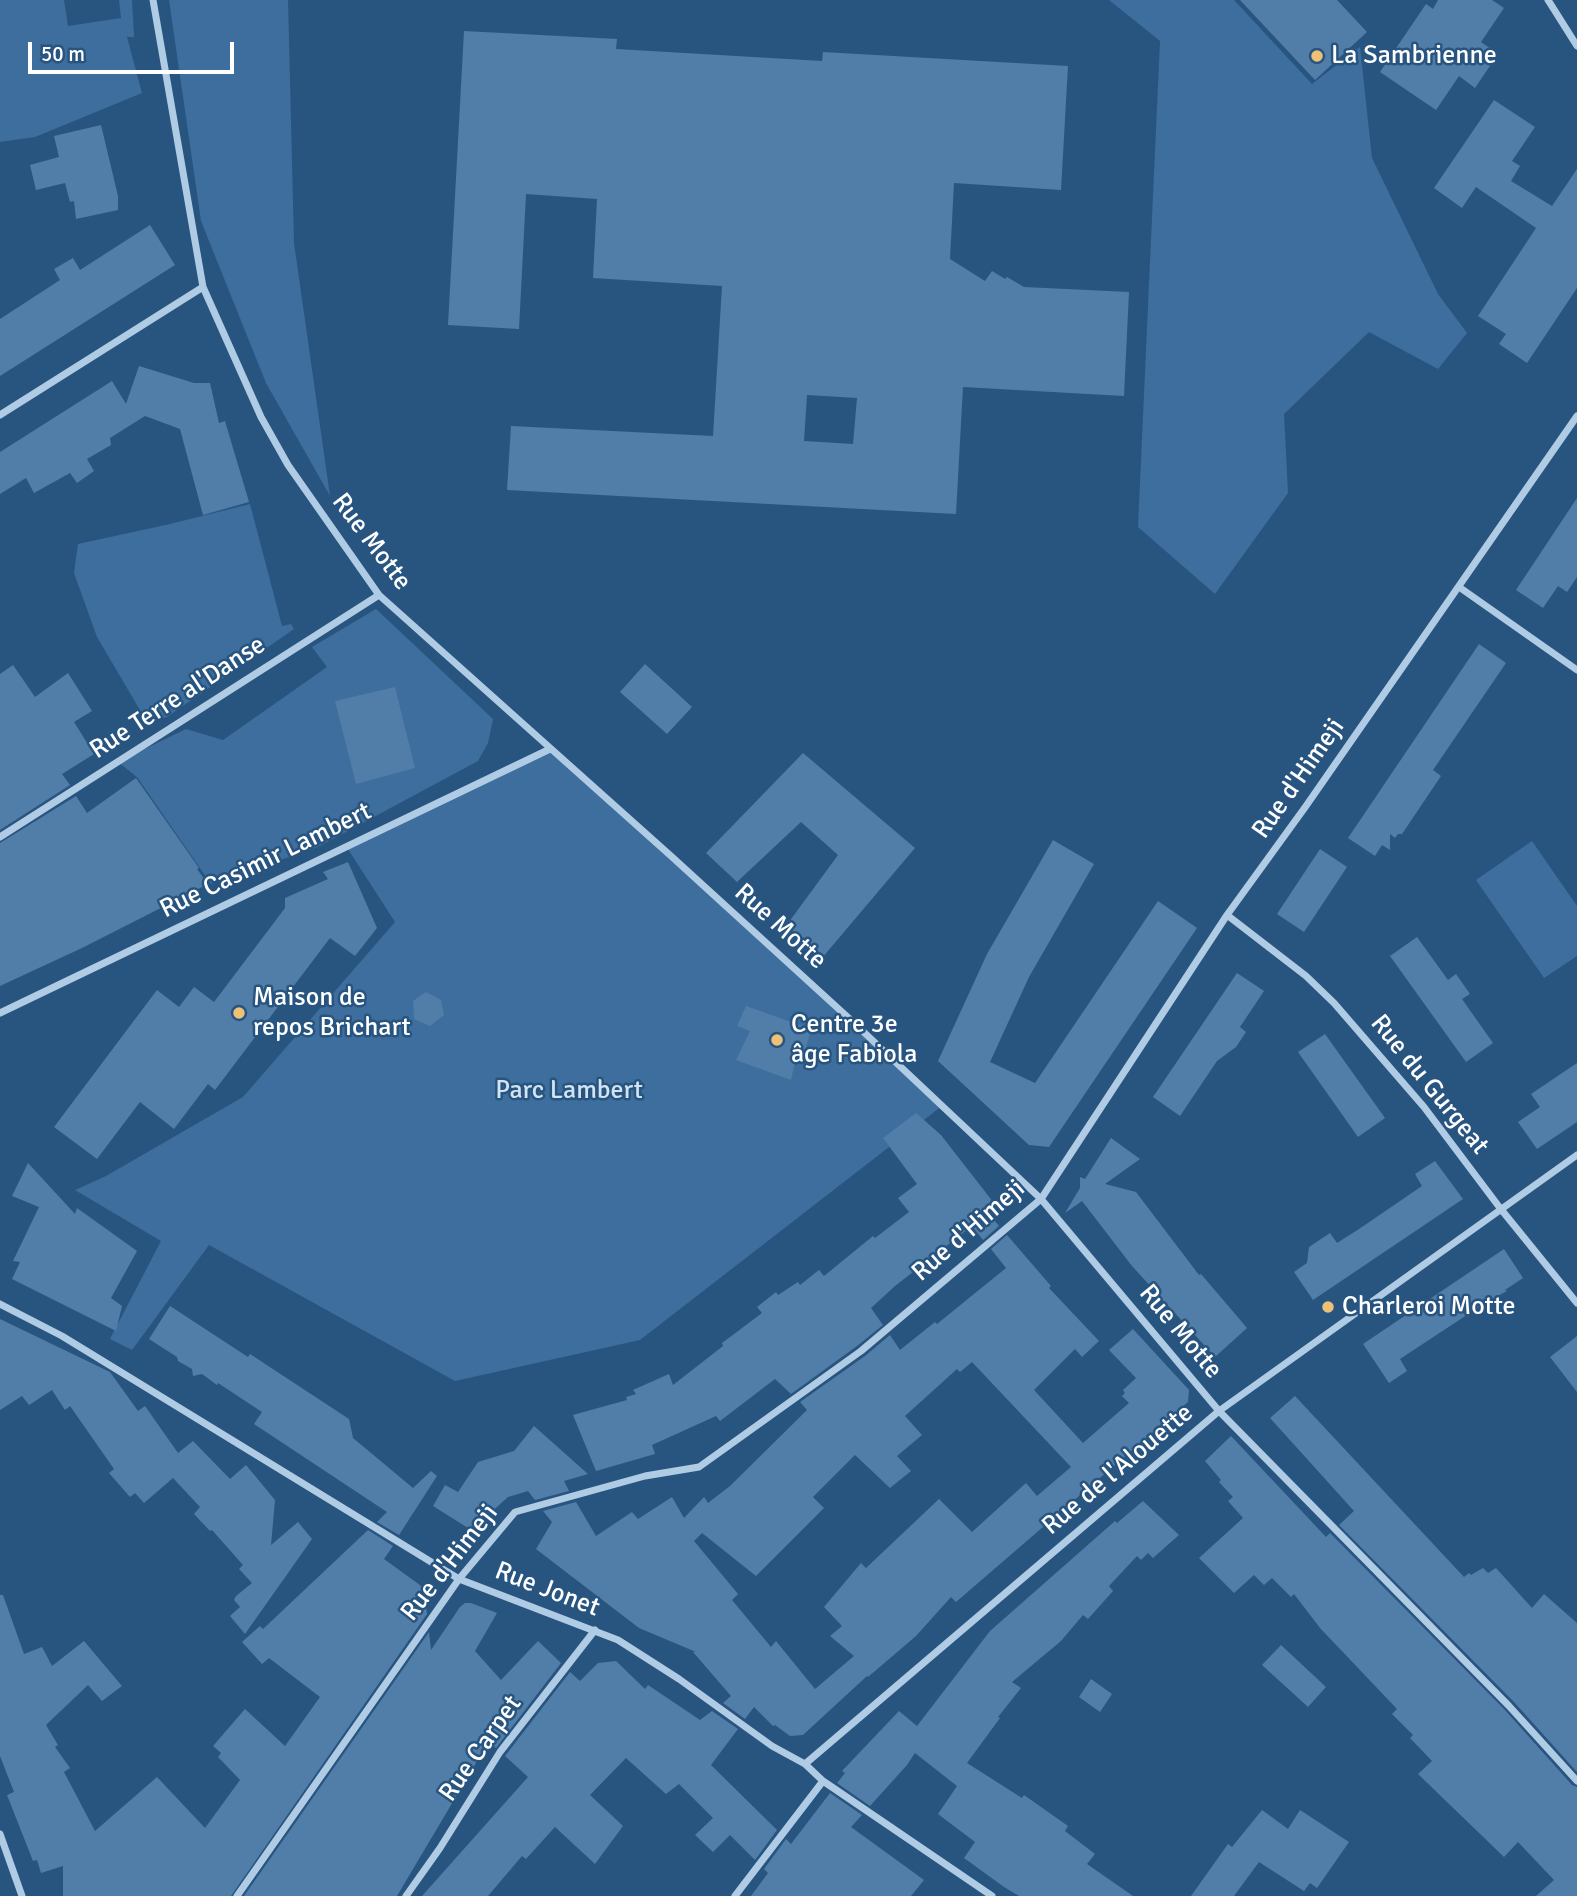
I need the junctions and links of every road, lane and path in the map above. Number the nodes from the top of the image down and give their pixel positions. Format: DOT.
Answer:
graph roads {
  1 [pos="153,0"];
  2 [pos="1548,0"];
  3 [pos="1577,46"];
  4 [pos="204,287"];
  5 [pos="0,415"];
  6 [pos="1577,416"];
  7 [pos="1459,587"];
  8 [pos="379,595"];
  9 [pos="1577,670"];
  10 [pos="550,749"];
  11 [pos="0,837"];
  12 [pos="1227,915"];
  13 [pos="0,1013"];
  14 [pos="1577,1155"];
  15 [pos="1041,1199"];
  16 [pos="1500,1208"];
  17 [pos="1577,1303"];
  18 [pos="0,1304"];
  19 [pos="1219,1411"];
  20 [pos="459,1579"];
  21 [pos="595,1630"];
  22 [pos="805,1764"];
  23 [pos="823,1781"];
  24 [pos="1577,1781"];
  25 [pos="0,1834"];
  26 [pos="22,1896"];
  27 [pos="237,1896"];
  28 [pos="406,1896"];
  29 [pos="735,1896"];
  30 [pos="992,1896"];
  1 -- 4 [label="street, Rue Motte"];
  2 -- 3 [label="street"];
  4 -- 5 [label="street"];
  4 -- 8 [label="street, Rue Motte"];
  6 -- 7 [label="street, Rue d'Himeji"];
  7 -- 9 [label="street"];
  7 -- 12 [label="street, Rue d'Himeji"];
  8 -- 10 [label="street, Rue Motte"];
  8 -- 11 [label="street, Rue Terre al'Danse"];
  10 -- 13 [label="street, Rue Casimir Lambert"];
  10 -- 15 [label="street, Rue Motte"];
  12 -- 15 [label="street, Rue d'Himeji"];
  12 -- 16 [label="street, Rue du Gurgeat"];
  14 -- 16 [label="street, Rue de l'Alouette"];
  15 -- 19 [label="street, Rue Motte"];
  15 -- 20 [label="street, Rue d'Himeji"];
  16 -- 17 [label="street, Rue du Gurgeat"];
  16 -- 19 [label="street, Rue de l'Alouette"];
  18 -- 20 [label="street, Rue Jonet"];
  19 -- 22 [label="street, Rue de l'Alouette"];
  19 -- 24 [label="street, Rue Motte"];
  20 -- 21 [label="street, Rue Jonet"];
  20 -- 27 [label="street, Rue d'Himeji"];
  21 -- 22 [label="street, Rue Jonet"];
  21 -- 28 [label="street, Rue Carpet"];
  22 -- 23 [label="street, Rue Jonet"];
  23 -- 29 [label="street"];
  23 -- 30 [label="street, Rue Jonet"];
  25 -- 26 [label="street"];
}
